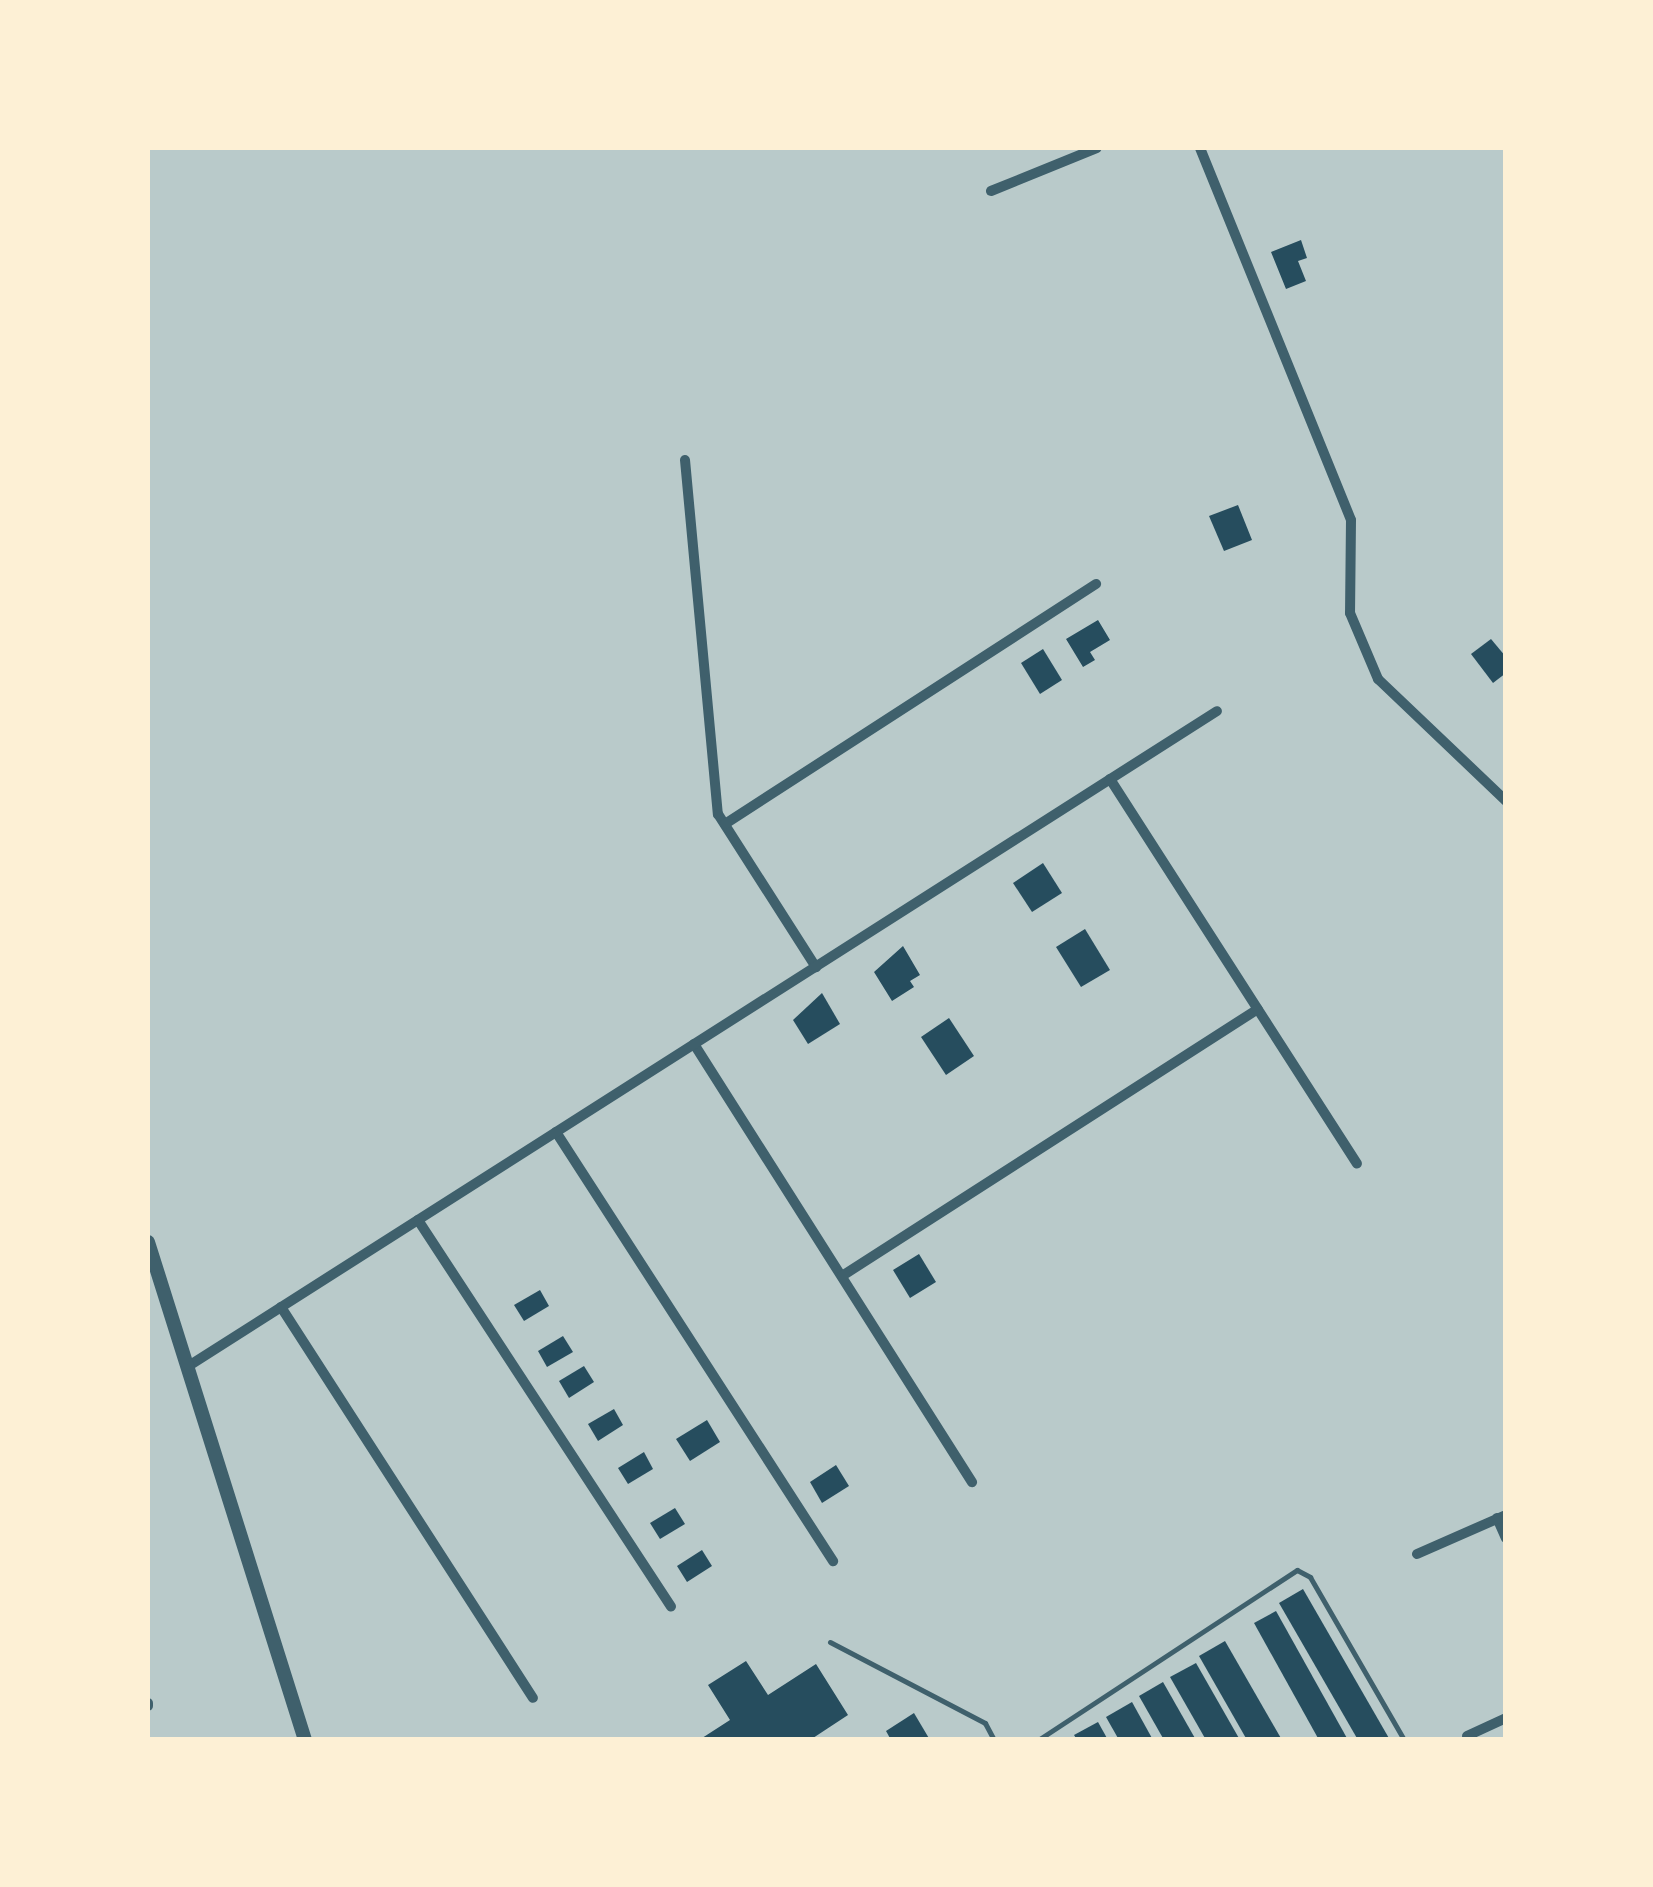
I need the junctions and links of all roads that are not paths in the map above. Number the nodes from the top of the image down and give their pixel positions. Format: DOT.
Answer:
graph roads {
  1 [pos="1096,148"];
  2 [pos="1200,148"];
  3 [pos="991,191"];
  4 [pos="686,460"];
  5 [pos="1096,584"];
  6 [pos="1217,711"];
  7 [pos="1110,779"];
  8 [pos="1506,801"];
  9 [pos="725,824"];
  10 [pos="816,966"];
  11 [pos="1258,1009"];
  12 [pos="694,1044"];
  13 [pos="556,1132"];
  14 [pos="1356,1164"];
  15 [pos="418,1220"];
  16 [pos="148,1242"];
  17 [pos="842,1276"];
  18 [pos="281,1307"];
  19 [pos="187,1367"];
  20 [pos="972,1482"];
  21 [pos="1501,1516"];
  22 [pos="1506,1538"];
  23 [pos="1417,1554"];
  24 [pos="832,1561"];
  25 [pos="671,1607"];
  26 [pos="830,1642"];
  27 [pos="533,1698"];
  28 [pos="1506,1718"];
  29 [pos="1467,1736"];
  30 [pos="305,1740"];
  31 [pos="994,1740"];
  32 [pos="1038,1740"];
  33 [pos="1404,1740"];
  1 -- 3 [label="street"];
  2 -- 8 [label="street"];
  4 -- 9 [label="street"];
  5 -- 9 [label="street"];
  6 -- 7 [label="street"];
  7 -- 10 [label="street"];
  7 -- 11 [label="street"];
  9 -- 10 [label="street"];
  10 -- 12 [label="street"];
  11 -- 14 [label="street"];
  11 -- 17 [label="street"];
  12 -- 13 [label="street"];
  12 -- 17 [label="street"];
  13 -- 15 [label="street"];
  13 -- 24 [label="street"];
  15 -- 18 [label="street"];
  15 -- 25 [label="street"];
  16 -- 19 [label="street"];
  17 -- 20 [label="street"];
  18 -- 19 [label="street"];
  18 -- 27 [label="street"];
  19 -- 30 [label="street"];
  21 -- 22 [label="street"];
  21 -- 23 [label="street"];
  26 -- 31 [label="lane"];
  28 -- 29 [label="street"];
  32 -- 33 [label="lane"];
}
